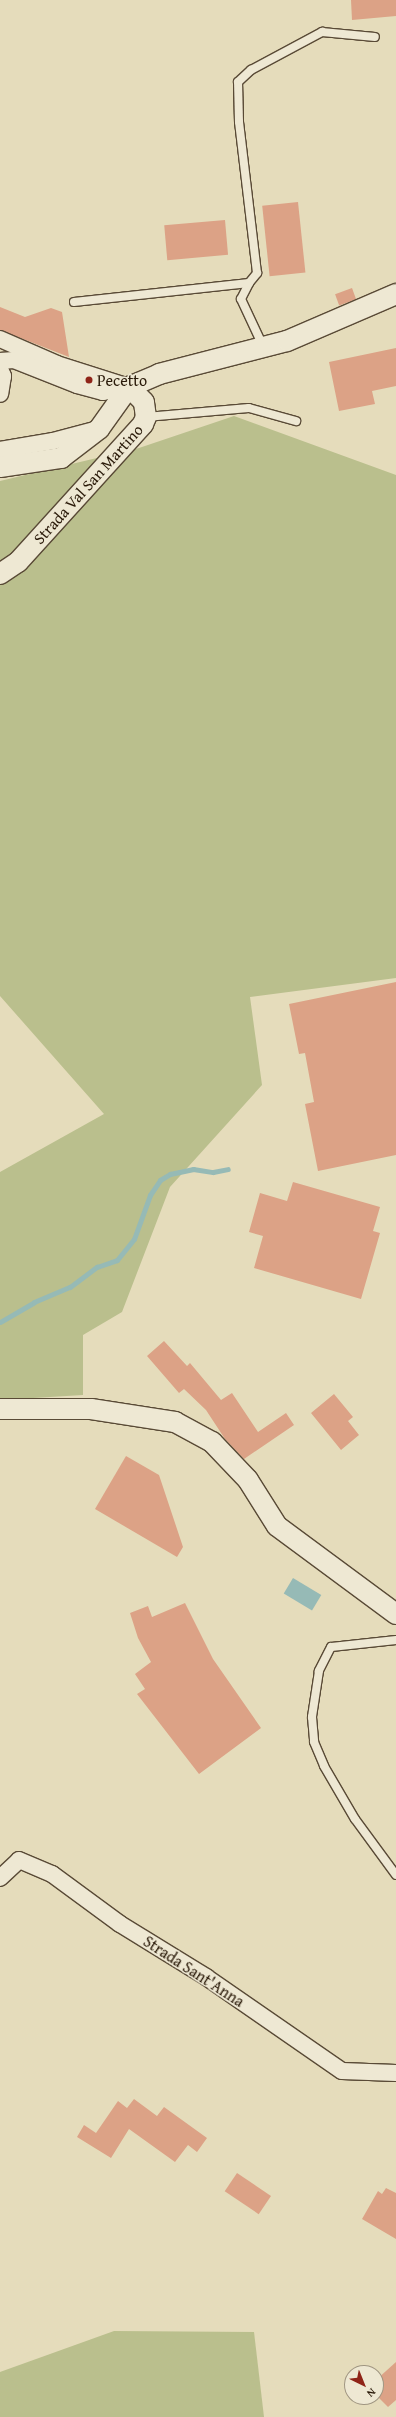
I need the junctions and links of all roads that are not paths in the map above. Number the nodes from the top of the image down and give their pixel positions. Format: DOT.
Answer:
graph roads {
  1 [pos="375,36"];
  2 [pos="249,283"];
  3 [pos="396,294"];
  4 [pos="74,302"];
  5 [pos="0,339"];
  6 [pos="263,347"];
  7 [pos="0,361"];
  8 [pos="0,369"];
  9 [pos="129,387"];
  10 [pos="0,394"];
  11 [pos="146,417"];
  12 [pos="296,421"];
  13 [pos="99,429"];
  14 [pos="0,450"];
  15 [pos="0,467"];
  16 [pos="0,574"];
  17 [pos="0,1409"];
  18 [pos="396,1614"];
  19 [pos="396,1640"];
  20 [pos="396,1875"];
  21 [pos="0,1878"];
  22 [pos="396,2073"];
  1 -- 2 [label="lane"];
  2 -- 4 [label="lane"];
  2 -- 6 [label="lane"];
  3 -- 6 [label="street"];
  5 -- 9 [label="street"];
  6 -- 9 [label="street"];
  7 -- 9 [label="street"];
  8 -- 10 [label="street"];
  9 -- 11 [label="street, Strada Val San Martino"];
  9 -- 13 [label="street"];
  11 -- 12 [label="lane"];
  11 -- 16 [label="street, Strada Val San Martino"];
  13 -- 14 [label="street"];
  13 -- 15 [label="street"];
  17 -- 18 [label="street"];
  19 -- 20 [label="lane"];
  21 -- 22 [label="street, Strada Sant'Anna"];
}
